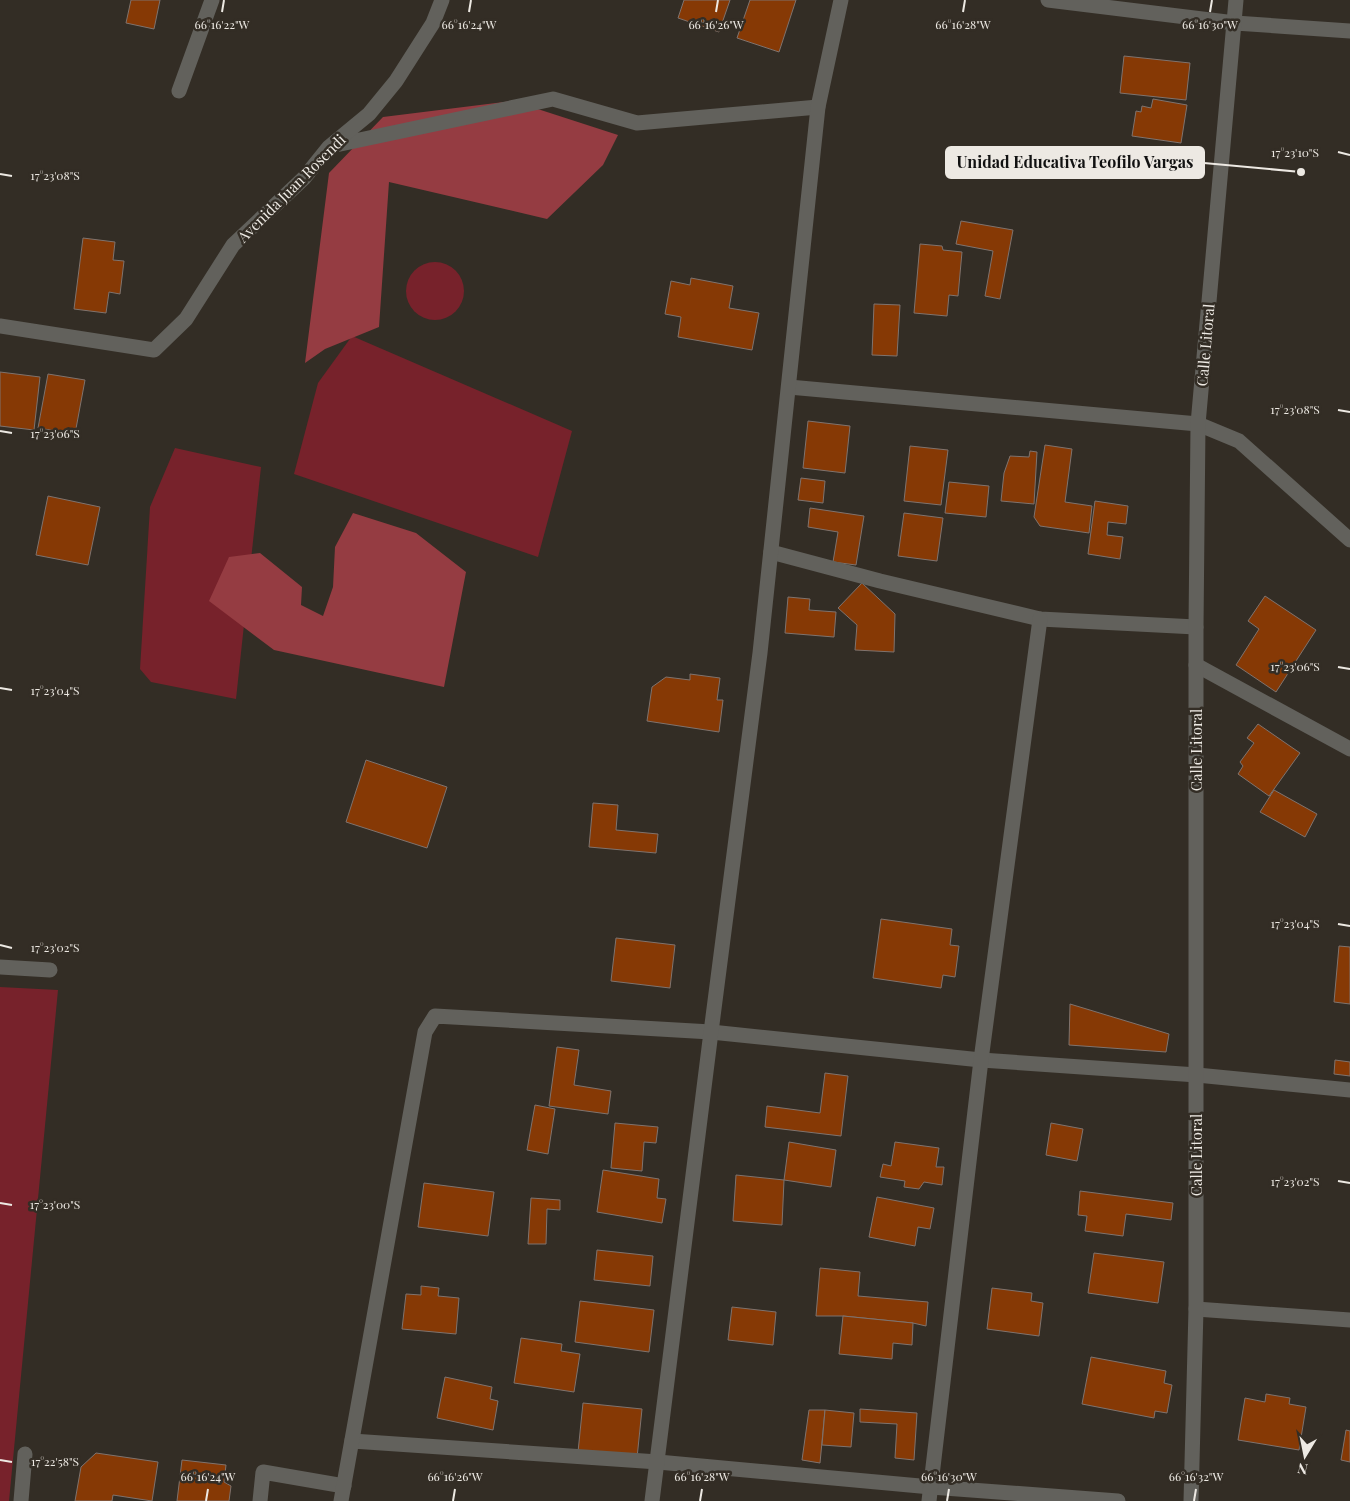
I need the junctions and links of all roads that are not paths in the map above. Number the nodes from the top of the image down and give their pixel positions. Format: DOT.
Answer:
graph roads {
  1 [pos="212,0"];
  2 [pos="442,0"];
  3 [pos="841,0"];
  4 [pos="1048,0"];
  5 [pos="1236,0"];
  6 [pos="1235,23"];
  7 [pos="1350,32"];
  8 [pos="179,91"];
  9 [pos="818,107"];
  10 [pos="329,147"];
  11 [pos="0,326"];
  12 [pos="789,387"];
  13 [pos="1198,424"];
  14 [pos="1350,540"];
  15 [pos="771,552"];
  16 [pos="1040,619"];
  17 [pos="1196,627"];
  18 [pos="1196,665"];
  19 [pos="1350,749"];
  20 [pos="0,967"];
  21 [pos="50,970"];
  22 [pos="711,1032"];
  23 [pos="980,1060"];
  24 [pos="1196,1075"];
  25 [pos="1350,1090"];
  26 [pos="1196,1309"];
  27 [pos="1350,1320"];
  28 [pos="352,1441"];
  29 [pos="25,1454"];
  30 [pos="658,1462"];
  31 [pos="344,1486"];
  32 [pos="930,1494"];
  33 [pos="21,1501"];
  34 [pos="260,1501"];
  35 [pos="341,1501"];
  36 [pos="652,1501"];
  37 [pos="1118,1501"];
  38 [pos="1190,1501"];
  1 -- 8 [label="street"];
  2 -- 10 [label="street, Avenida Juan Rosendi"];
  3 -- 9 [label="street"];
  4 -- 6 [label="street"];
  5 -- 6 [label="street, Calle Litoral"];
  6 -- 7 [label="street"];
  6 -- 13 [label="street, Calle Litoral"];
  9 -- 10 [label="street"];
  9 -- 12 [label="street"];
  10 -- 11 [label="street, Avenida Juan Rosendi"];
  12 -- 13 [label="street"];
  12 -- 15 [label="street"];
  13 -- 14 [label="street"];
  13 -- 17 [label="street, Calle Litoral"];
  15 -- 16 [label="street"];
  15 -- 22 [label="street"];
  16 -- 17 [label="street"];
  16 -- 23 [label="street"];
  17 -- 18 [label="street, Calle Litoral"];
  18 -- 19 [label="street"];
  18 -- 24 [label="street, Calle Litoral"];
  20 -- 21 [label="street"];
  22 -- 23 [label="street"];
  22 -- 28 [label="street"];
  22 -- 30 [label="street"];
  23 -- 24 [label="street"];
  23 -- 32 [label="street"];
  24 -- 25 [label="street"];
  24 -- 26 [label="street, Calle Litoral"];
  26 -- 27 [label="street"];
  26 -- 38 [label="street, Calle Litoral"];
  28 -- 30 [label="street"];
  28 -- 31 [label="street"];
  29 -- 33 [label="street"];
  30 -- 32 [label="street"];
  30 -- 36 [label="street"];
  31 -- 34 [label="street"];
  31 -- 35 [label="street"];
  32 -- 37 [label="street"];
}
